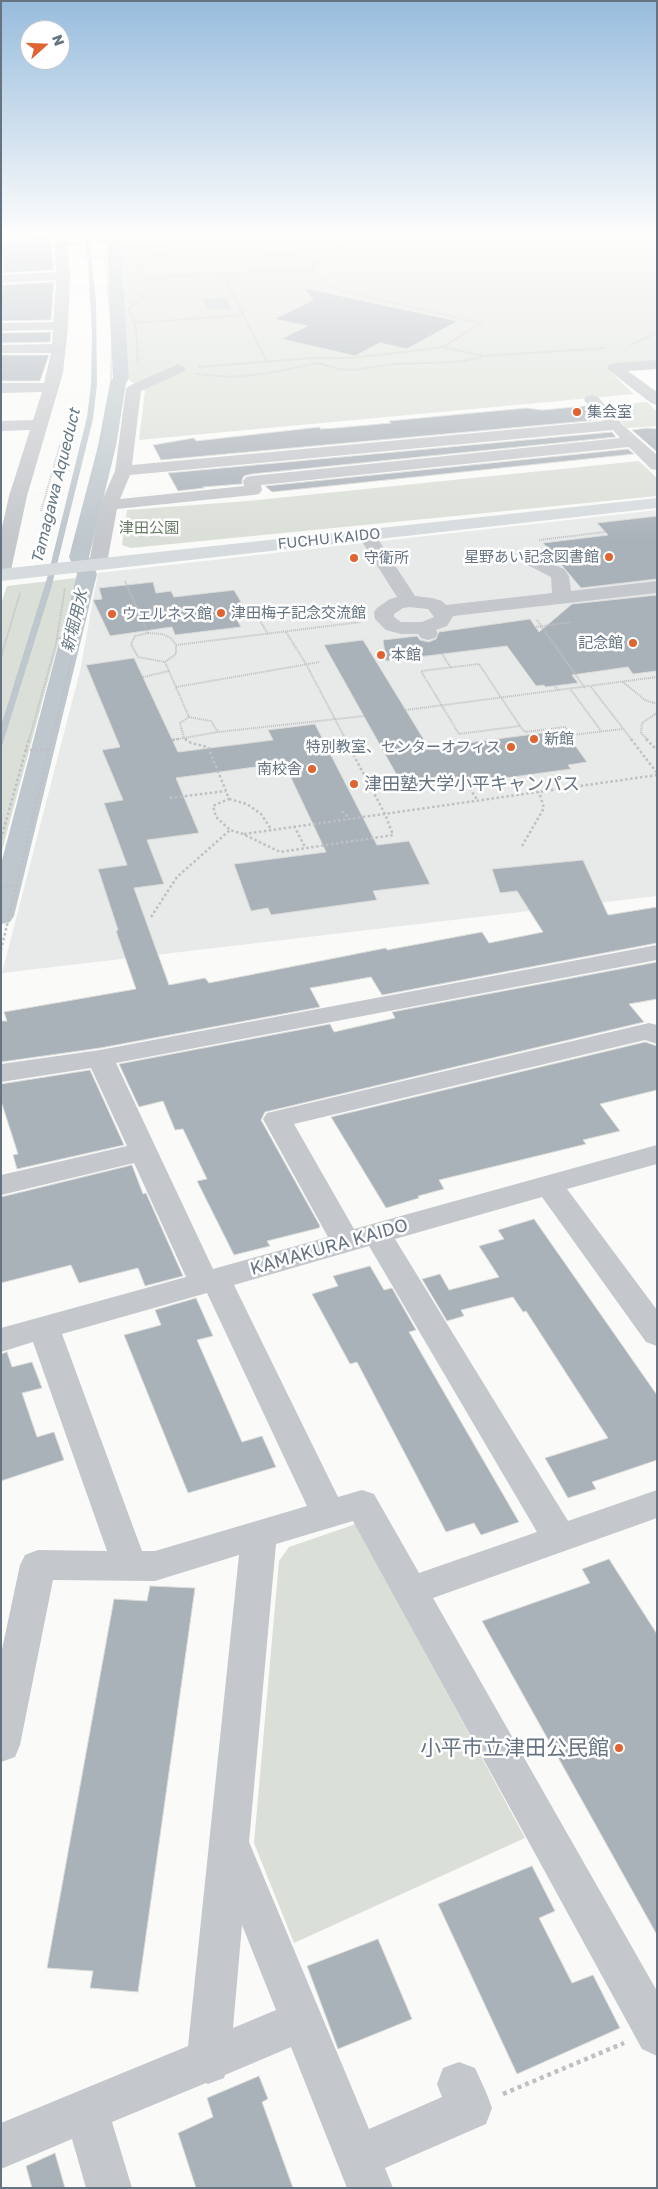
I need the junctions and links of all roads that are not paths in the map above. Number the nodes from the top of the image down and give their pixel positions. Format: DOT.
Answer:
graph roads {
  1 [pos="60,338"];
  2 [pos="59,348"];
  3 [pos="1,349"];
  4 [pos="657,364"];
  5 [pos="175,370"];
  6 [pos="51,387"];
  7 [pos="1,388"];
  8 [pos="655,397"];
  9 [pos="592,400"];
  10 [pos="39,425"];
  11 [pos="615,425"];
  12 [pos="1,426"];
  13 [pos="644,448"];
  14 [pos="657,465"];
  15 [pos="123,471"];
  16 [pos="10,496"];
  17 [pos="657,503"];
  18 [pos="109,505"];
  19 [pos="6,529"];
  20 [pos="370,540"];
  21 [pos="530,559"];
  22 [pos="95,568"];
  23 [pos="1,575"];
  24 [pos="657,586"];
  25 [pos="562,597"];
  26 [pos="409,601"];
  27 [pos="442,611"];
  28 [pos="657,952"];
  29 [pos="657,1036"];
  30 [pos="100,1058"];
  31 [pos="1,1073"];
  32 [pos="143,1152"];
  33 [pos="657,1154"];
  34 [pos="548,1184"];
  35 [pos="1,1185"];
  36 [pos="376,1233"];
  37 [pos="346,1242"];
  38 [pos="210,1281"];
  39 [pos="44,1328"];
  40 [pos="657,1334"];
  41 [pos="1,1340"];
  42 [pos="657,1504"];
  43 [pos="328,1513"];
  44 [pos="259,1534"];
  45 [pos="560,1539"];
  46 [pos="130,1566"];
  47 [pos="410,1591"];
  48 [pos="1,1745"];
  49 [pos="230,1843"];
  50 [pos="302,2021"];
  51 [pos="656,2031"];
  52 [pos="208,2062"];
  53 [pos="465,2096"];
  54 [pos="86,2112"];
  55 [pos="1,2146"];
  56 [pos="364,2172"];
  57 [pos="109,2188"];
  1 -- 2 [label="street"];
  2 -- 3 [label="street"];
  2 -- 6 [label="street"];
  4 -- 8 [label="street"];
  5 -- 15 [label="street"];
  6 -- 7 [label="street"];
  6 -- 10 [label="street"];
  9 -- 11 [label="street"];
  10 -- 12 [label="street"];
  10 -- 16 [label="street"];
  11 -- 13 [label="street"];
  11 -- 15 [label="street"];
  13 -- 14 [label="street"];
  13 -- 18 [label="street"];
  15 -- 18 [label="street"];
  16 -- 19 [label="street"];
  17 -- 22 [label="main road, FUCHU KAIDO"];
  18 -- 22 [label="street"];
  19 -- 23 [label="street"];
  20 -- 26 [label="street"];
  21 -- 25 [label="street"];
  22 -- 23 [label="main road, FUCHU KAIDO"];
  24 -- 25 [label="street"];
  25 -- 27 [label="street"];
  26 -- 27 [label="street"];
  26 -- 27 [label="street"];
  28 -- 30 [label="street"];
  29 -- 37 [label="street"];
  30 -- 31 [label="street"];
  30 -- 32 [label="street"];
  32 -- 35 [label="street"];
  32 -- 38 [label="street"];
  33 -- 34 [label="street, KAMAKURA KAIDO"];
  34 -- 36 [label="street, KAMAKURA KAIDO"];
  34 -- 40 [label="street"];
  36 -- 37 [label="street, KAMAKURA KAIDO"];
  36 -- 45 [label="street"];
  37 -- 38 [label="street, KAMAKURA KAIDO"];
  38 -- 39 [label="street, KAMAKURA KAIDO"];
  38 -- 43 [label="street"];
  39 -- 41 [label="street, KAMAKURA KAIDO"];
  39 -- 46 [label="street"];
  42 -- 45 [label="street"];
  43 -- 44 [label="street"];
  43 -- 47 [label="street"];
  44 -- 46 [label="street"];
  44 -- 49 [label="street"];
  45 -- 47 [label="street"];
  46 -- 48 [label="street"];
  47 -- 51 [label="street"];
  49 -- 50 [label="street"];
  49 -- 52 [label="street"];
  50 -- 52 [label="street"];
  50 -- 56 [label="street"];
  52 -- 54 [label="street"];
  53 -- 56 [label="street"];
  54 -- 55 [label="street"];
  54 -- 57 [label="street"];
}
